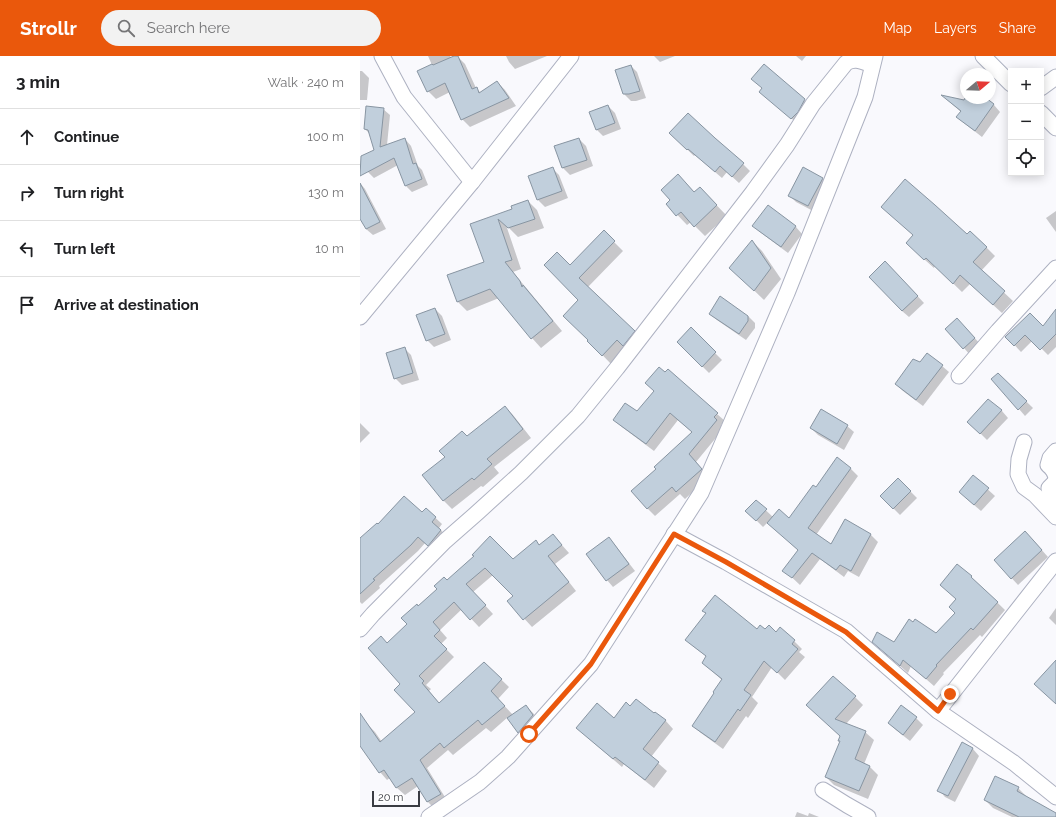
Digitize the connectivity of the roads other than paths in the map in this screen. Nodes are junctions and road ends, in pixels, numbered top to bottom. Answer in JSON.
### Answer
{"nodes":[{"id":1,"x":382,"y":56,"type":"edge"},
{"id":2,"x":571,"y":56,"type":"edge"},
{"id":3,"x":983,"y":56,"type":"edge"},
{"id":4,"x":874,"y":61,"type":"edge"},
{"id":5,"x":1056,"y":77,"type":"edge"},
{"id":6,"x":1008,"y":81,"type":"edge"},
{"id":7,"x":1044,"y":86,"type":"edge"},
{"id":8,"x":1044,"y":116,"type":"edge"},
{"id":9,"x":1056,"y":128,"type":"edge"},
{"id":10,"x":472,"y":182,"type":"junction"},
{"id":11,"x":1056,"y":268,"type":"edge"},
{"id":12,"x":360,"y":317,"type":"edge"},
{"id":13,"x":959,"y":376,"type":"dead end"},
{"id":14,"x":1024,"y":442,"type":"dead end"},
{"id":15,"x":1056,"y":451,"type":"edge"},
{"id":16,"x":1056,"y":478,"type":"edge"},
{"id":17,"x":1056,"y":481,"type":"edge"},
{"id":18,"x":1055,"y":515,"type":"edge"},
{"id":19,"x":674,"y":534,"type":"junction"},
{"id":20,"x":1056,"y":561,"type":"edge"},
{"id":21,"x":360,"y":629,"type":"edge"},
{"id":22,"x":938,"y":711,"type":"junction"},
{"id":23,"x":823,"y":790,"type":"dead end"},
{"id":24,"x":1056,"y":797,"type":"edge"},
{"id":25,"x":429,"y":817,"type":"edge"},
{"id":26,"x":868,"y":817,"type":"edge"}],
"edges":[{"from":1,"to":10,"type":"street"},
{"from":2,"to":10,"type":"street"},
{"from":3,"to":6,"type":"street"},
{"from":4,"to":19,"type":"street"},
{"from":4,"to":21,"type":"street"},
{"from":5,"to":7,"type":"street"},
{"from":8,"to":9,"type":"street"},
{"from":10,"to":12,"type":"street"},
{"from":11,"to":13,"type":"street"},
{"from":14,"to":18,"type":"street"},
{"from":15,"to":16,"type":"street"},
{"from":17,"to":18,"type":"street"},
{"from":19,"to":22,"type":"street"},
{"from":19,"to":25,"type":"street"},
{"from":20,"to":22,"type":"street"},
{"from":22,"to":24,"type":"street"},
{"from":23,"to":26,"type":"street"}]}
